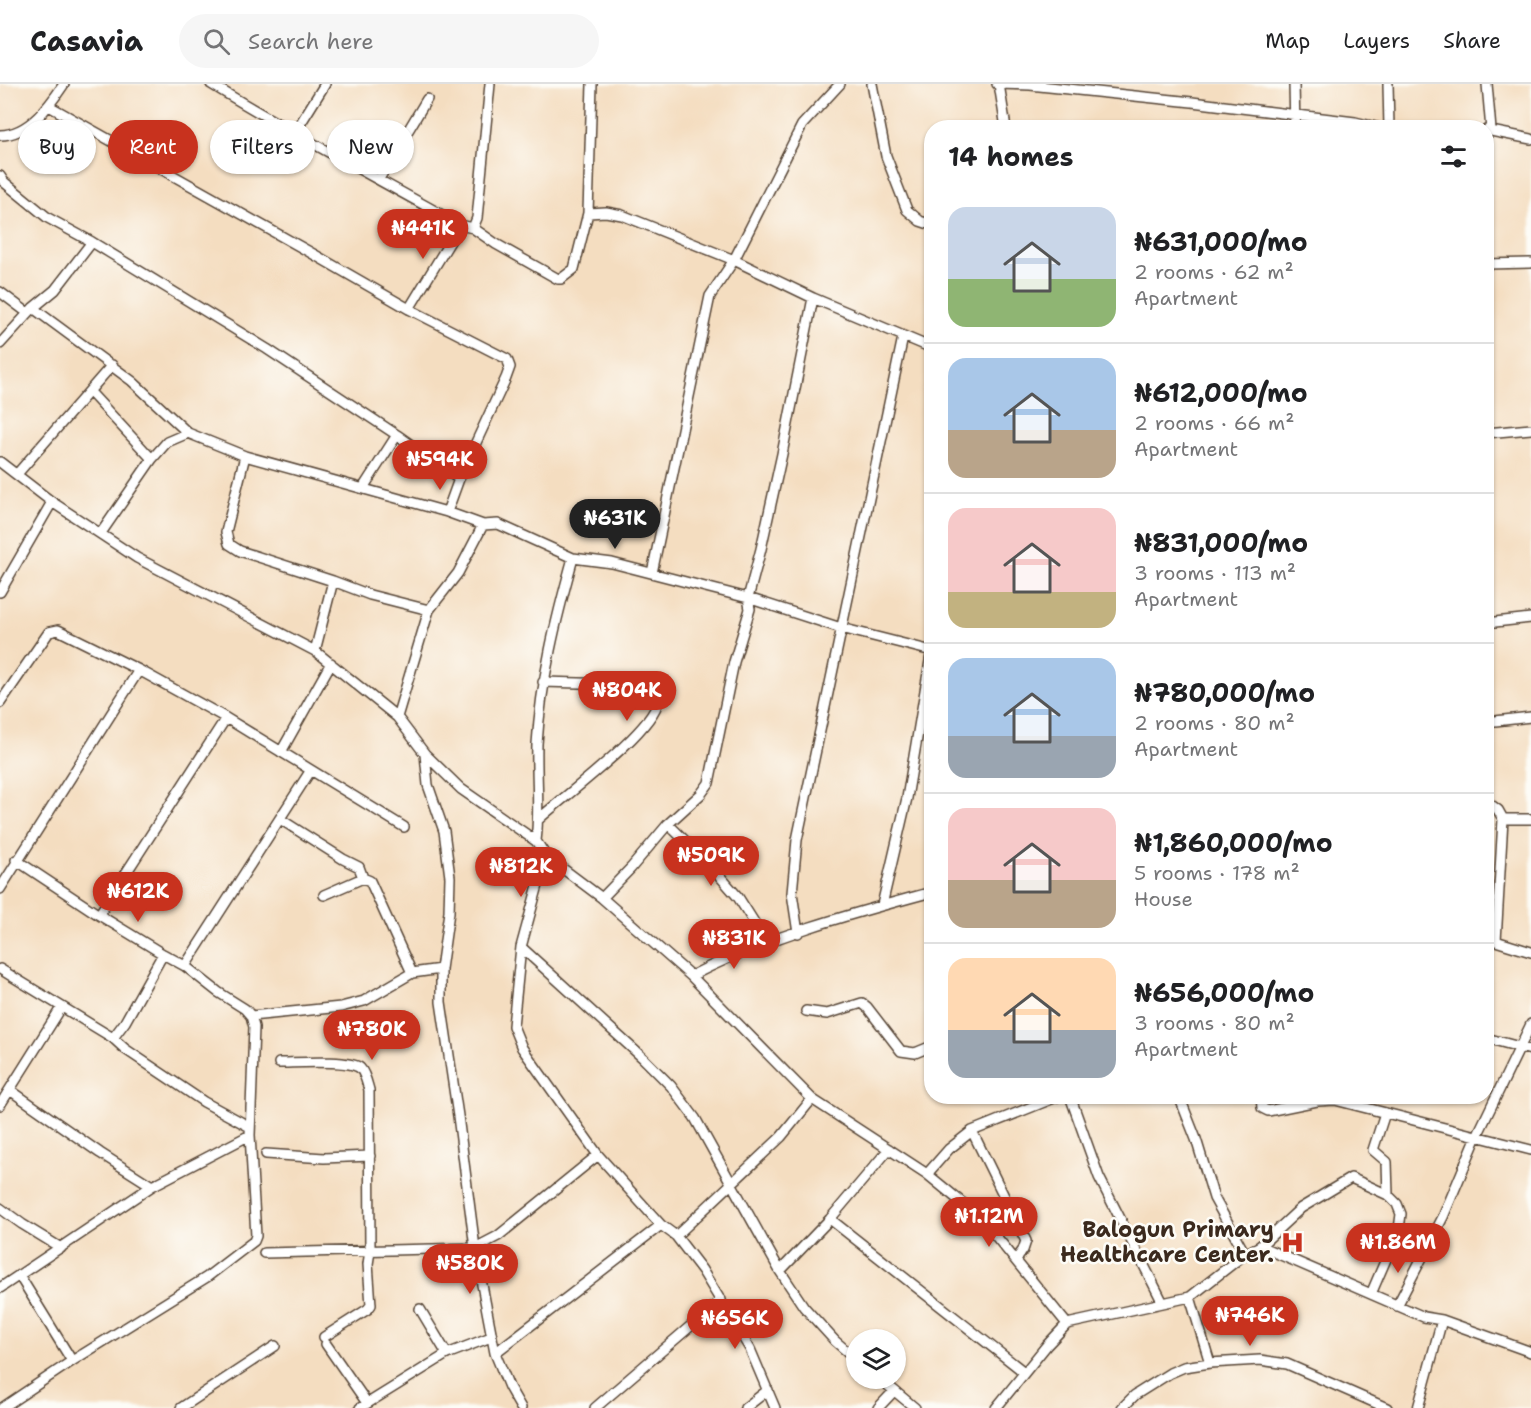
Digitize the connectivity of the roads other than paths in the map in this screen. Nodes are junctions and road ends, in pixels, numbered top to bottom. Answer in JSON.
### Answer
{"nodes":[{"id":1,"x":64,"y":84,"type":"edge"},
{"id":2,"x":325,"y":84,"type":"edge"},
{"id":3,"x":489,"y":84,"type":"edge"},
{"id":4,"x":592,"y":84,"type":"edge"},
{"id":5,"x":840,"y":84,"type":"edge"},
{"id":6,"x":872,"y":84,"type":"edge"},
{"id":7,"x":998,"y":84,"type":"edge"},
{"id":8,"x":1294,"y":84,"type":"edge"},
{"id":9,"x":1388,"y":84,"type":"edge"},
{"id":10,"x":1486,"y":84,"type":"edge"},
{"id":11,"x":213,"y":85,"type":"edge"},
{"id":12,"x":1102,"y":88,"type":"edge"},
{"id":13,"x":427,"y":99,"type":"dead end"},
{"id":14,"x":49,"y":106,"type":"junction"},
{"id":15,"x":1294,"y":116,"type":"junction"},
{"id":16,"x":271,"y":120,"type":"edge"},
{"id":17,"x":303,"y":120,"type":"edge"},
{"id":18,"x":1005,"y":120,"type":"edge"},
{"id":19,"x":1294,"y":120,"type":"edge"},
{"id":20,"x":1335,"y":120,"type":"edge"},
{"id":21,"x":1389,"y":120,"type":"edge"},
{"id":22,"x":1488,"y":120,"type":"edge"},
{"id":23,"x":1494,"y":131,"type":"edge"},
{"id":24,"x":0,"y":135,"type":"edge"},
{"id":25,"x":1531,"y":139,"type":"edge"},
{"id":26,"x":315,"y":145,"type":"edge"},
{"id":27,"x":0,"y":176,"type":"edge"},
{"id":28,"x":379,"y":179,"type":"junction"},
{"id":29,"x":588,"y":213,"type":"junction"},
{"id":30,"x":924,"y":222,"type":"edge"},
{"id":31,"x":460,"y":225,"type":"junction"},
{"id":32,"x":473,"y":228,"type":"junction"},
{"id":33,"x":92,"y":242,"type":"junction"},
{"id":34,"x":734,"y":260,"type":"junction"},
{"id":35,"x":1531,"y":263,"type":"edge"},
{"id":36,"x":1494,"y":264,"type":"edge"},
{"id":37,"x":0,"y":292,"type":"edge"},
{"id":38,"x":813,"y":298,"type":"junction"},
{"id":39,"x":409,"y":309,"type":"junction"},
{"id":40,"x":30,"y":311,"type":"junction"},
{"id":41,"x":903,"y":338,"type":"junction"},
{"id":42,"x":0,"y":344,"type":"edge"},
{"id":43,"x":924,"y":345,"type":"edge"},
{"id":44,"x":112,"y":365,"type":"junction"},
{"id":45,"x":90,"y":392,"type":"junction"},
{"id":46,"x":1531,"y":429,"type":"edge"},
{"id":47,"x":1494,"y":432,"type":"edge"},
{"id":48,"x":189,"y":434,"type":"junction"},
{"id":49,"x":397,"y":435,"type":"junction"},
{"id":50,"x":244,"y":456,"type":"junction"},
{"id":51,"x":152,"y":459,"type":"junction"},
{"id":52,"x":0,"y":462,"type":"edge"},
{"id":53,"x":17,"y":474,"type":"junction"},
{"id":54,"x":459,"y":479,"type":"junction"},
{"id":55,"x":363,"y":488,"type":"junction"},
{"id":56,"x":52,"y":502,"type":"junction"},
{"id":57,"x":447,"y":512,"type":"junction"},
{"id":58,"x":483,"y":525,"type":"junction"},
{"id":59,"x":101,"y":533,"type":"junction"},
{"id":60,"x":573,"y":558,"type":"junction"},
{"id":61,"x":652,"y":573,"type":"junction"},
{"id":62,"x":333,"y":581,"type":"junction"},
{"id":63,"x":0,"y":592,"type":"edge"},
{"id":64,"x":748,"y":598,"type":"junction"},
{"id":65,"x":429,"y":610,"type":"junction"},
{"id":66,"x":1531,"y":618,"type":"edge"},
{"id":67,"x":1494,"y":622,"type":"edge"},
{"id":68,"x":842,"y":628,"type":"junction"},
{"id":69,"x":924,"y":649,"type":"edge"},
{"id":70,"x":315,"y":651,"type":"junction"},
{"id":71,"x":331,"y":663,"type":"junction"},
{"id":72,"x":139,"y":670,"type":"junction"},
{"id":73,"x":543,"y":682,"type":"junction"},
{"id":74,"x":924,"y":694,"type":"edge"},
{"id":75,"x":0,"y":703,"type":"edge"},
{"id":76,"x":397,"y":717,"type":"junction"},
{"id":77,"x":1531,"y":717,"type":"edge"},
{"id":78,"x":226,"y":718,"type":"junction"},
{"id":79,"x":1494,"y":721,"type":"edge"},
{"id":80,"x":281,"y":752,"type":"junction"},
{"id":81,"x":425,"y":754,"type":"junction"},
{"id":82,"x":311,"y":770,"type":"junction"},
{"id":83,"x":1494,"y":807,"type":"edge"},
{"id":84,"x":280,"y":819,"type":"junction"},
{"id":85,"x":539,"y":819,"type":"junction"},
{"id":86,"x":1503,"y":819,"type":"junction"},
{"id":87,"x":1531,"y":819,"type":"edge"},
{"id":88,"x":668,"y":824,"type":"junction"},
{"id":89,"x":404,"y":827,"type":"dead end"},
{"id":90,"x":536,"y":841,"type":"junction"},
{"id":91,"x":546,"y":856,"type":"junction"},
{"id":92,"x":16,"y":860,"type":"junction"},
{"id":93,"x":363,"y":878,"type":"junction"},
{"id":94,"x":0,"y":889,"type":"edge"},
{"id":95,"x":924,"y":894,"type":"edge"},
{"id":96,"x":324,"y":895,"type":"dead end"},
{"id":97,"x":602,"y":898,"type":"junction"},
{"id":98,"x":882,"y":905,"type":"junction"},
{"id":99,"x":1494,"y":909,"type":"edge"},
{"id":100,"x":99,"y":915,"type":"junction"},
{"id":101,"x":798,"y":933,"type":"junction"},
{"id":102,"x":1494,"y":940,"type":"edge"},
{"id":103,"x":766,"y":941,"type":"junction"},
{"id":104,"x":521,"y":947,"type":"junction"},
{"id":105,"x":1531,"y":952,"type":"edge"},
{"id":106,"x":163,"y":954,"type":"junction"},
{"id":107,"x":185,"y":966,"type":"junction"},
{"id":108,"x":0,"y":969,"type":"edge"},
{"id":109,"x":441,"y":969,"type":"junction"},
{"id":110,"x":412,"y":973,"type":"junction"},
{"id":111,"x":691,"y":976,"type":"junction"},
{"id":112,"x":61,"y":1008,"type":"junction"},
{"id":113,"x":806,"y":1011,"type":"dead end"},
{"id":114,"x":250,"y":1016,"type":"junction"},
{"id":115,"x":1531,"y":1024,"type":"edge"},
{"id":116,"x":113,"y":1038,"type":"junction"},
{"id":117,"x":1494,"y":1040,"type":"edge"},
{"id":118,"x":1521,"y":1047,"type":"junction"},
{"id":119,"x":924,"y":1049,"type":"edge"},
{"id":120,"x":1531,"y":1050,"type":"edge"},
{"id":121,"x":279,"y":1063,"type":"dead end"},
{"id":122,"x":10,"y":1090,"type":"junction"},
{"id":123,"x":812,"y":1099,"type":"junction"},
{"id":124,"x":1494,"y":1102,"type":"edge"},
{"id":125,"x":1039,"y":1104,"type":"edge"},
{"id":126,"x":1073,"y":1104,"type":"edge"},
{"id":127,"x":1182,"y":1104,"type":"edge"},
{"id":128,"x":1262,"y":1104,"type":"edge"},
{"id":129,"x":1305,"y":1104,"type":"edge"},
{"id":130,"x":1350,"y":1104,"type":"edge"},
{"id":131,"x":1493,"y":1104,"type":"edge"},
{"id":132,"x":0,"y":1105,"type":"edge"},
{"id":133,"x":1385,"y":1113,"type":"junction"},
{"id":134,"x":250,"y":1131,"type":"junction"},
{"id":135,"x":972,"y":1131,"type":"junction"},
{"id":136,"x":1477,"y":1136,"type":"junction"},
{"id":137,"x":889,"y":1149,"type":"junction"},
{"id":138,"x":1531,"y":1150,"type":"edge"},
{"id":139,"x":266,"y":1154,"type":"dead end"},
{"id":140,"x":598,"y":1155,"type":"junction"},
{"id":141,"x":370,"y":1156,"type":"junction"},
{"id":142,"x":927,"y":1174,"type":"junction"},
{"id":143,"x":731,"y":1184,"type":"junction"},
{"id":144,"x":152,"y":1186,"type":"junction"},
{"id":145,"x":1388,"y":1195,"type":"junction"},
{"id":146,"x":0,"y":1208,"type":"edge"},
{"id":147,"x":830,"y":1219,"type":"junction"},
{"id":148,"x":661,"y":1225,"type":"junction"},
{"id":149,"x":676,"y":1236,"type":"junction"},
{"id":150,"x":1393,"y":1242,"type":"junction"},
{"id":151,"x":1260,"y":1246,"type":"junction"},
{"id":152,"x":61,"y":1248,"type":"junction"},
{"id":153,"x":475,"y":1248,"type":"junction"},
{"id":154,"x":370,"y":1251,"type":"junction"},
{"id":155,"x":264,"y":1253,"type":"dead end"},
{"id":156,"x":1245,"y":1254,"type":"junction"},
{"id":157,"x":1424,"y":1255,"type":"junction"},
{"id":158,"x":1016,"y":1260,"type":"junction"},
{"id":159,"x":780,"y":1271,"type":"junction"},
{"id":160,"x":19,"y":1275,"type":"junction"},
{"id":161,"x":0,"y":1288,"type":"edge"},
{"id":162,"x":1371,"y":1294,"type":"junction"},
{"id":163,"x":1190,"y":1297,"type":"junction"},
{"id":164,"x":721,"y":1300,"type":"junction"},
{"id":165,"x":1163,"y":1303,"type":"junction"},
{"id":166,"x":1397,"y":1306,"type":"junction"},
{"id":167,"x":420,"y":1309,"type":"dead end"},
{"id":168,"x":1442,"y":1320,"type":"junction"},
{"id":169,"x":1067,"y":1324,"type":"junction"},
{"id":170,"x":491,"y":1337,"type":"junction"},
{"id":171,"x":274,"y":1346,"type":"dead end"},
{"id":172,"x":846,"y":1350,"type":"edge"},
{"id":173,"x":1531,"y":1352,"type":"edge"},
{"id":174,"x":495,"y":1353,"type":"junction"},
{"id":175,"x":447,"y":1354,"type":"junction"},
{"id":176,"x":72,"y":1361,"type":"junction"},
{"id":177,"x":1210,"y":1363,"type":"junction"},
{"id":178,"x":1024,"y":1372,"type":"junction"},
{"id":179,"x":892,"y":1389,"type":"edge"},
{"id":180,"x":768,"y":1390,"type":"junction"},
{"id":181,"x":894,"y":1391,"type":"junction"},
{"id":182,"x":363,"y":1406,"type":"edge"},
{"id":183,"x":2,"y":1408,"type":"edge"},
{"id":184,"x":181,"y":1408,"type":"edge"},
{"id":185,"x":521,"y":1408,"type":"edge"},
{"id":186,"x":595,"y":1408,"type":"edge"},
{"id":187,"x":745,"y":1408,"type":"edge"},
{"id":188,"x":775,"y":1408,"type":"edge"},
{"id":189,"x":878,"y":1408,"type":"edge"},
{"id":190,"x":915,"y":1408,"type":"edge"},
{"id":191,"x":996,"y":1408,"type":"edge"},
{"id":192,"x":1122,"y":1408,"type":"edge"},
{"id":193,"x":1387,"y":1408,"type":"edge"},
{"id":194,"x":1418,"y":1408,"type":"edge"}],
"edges":[{"from":1,"to":14,"type":"street"},
{"from":2,"to":17,"type":"street"},
{"from":3,"to":32,"type":"street"},
{"from":4,"to":29,"type":"street"},
{"from":5,"to":34,"type":"street"},
{"from":6,"to":30,"type":"street"},
{"from":7,"to":12,"type":"street"},
{"from":7,"to":18,"type":"street"},
{"from":8,"to":15,"type":"street"},
{"from":9,"to":21,"type":"street"},
{"from":10,"to":22,"type":"street"},
{"from":11,"to":16,"type":"street"},
{"from":12,"to":15,"type":"street"},
{"from":13,"to":28,"type":"street"},
{"from":14,"to":24,"type":"street"},
{"from":14,"to":39,"type":"street"},
{"from":15,"to":19,"type":"street"},
{"from":15,"to":20,"type":"street"},
{"from":23,"to":25,"type":"street"},
{"from":26,"to":28,"type":"street"},
{"from":27,"to":33,"type":"street"},
{"from":28,"to":31,"type":"street"},
{"from":29,"to":32,"type":"street"},
{"from":29,"to":34,"type":"street"},
{"from":31,"to":32,"type":"street"},
{"from":31,"to":39,"type":"street"},
{"from":33,"to":40,"type":"street"},
{"from":33,"to":49,"type":"street"},
{"from":34,"to":38,"type":"street"},
{"from":34,"to":61,"type":"street"},
{"from":35,"to":36,"type":"street"},
{"from":37,"to":40,"type":"street"},
{"from":38,"to":41,"type":"street"},
{"from":38,"to":64,"type":"street"},
{"from":39,"to":54,"type":"street"},
{"from":40,"to":42,"type":"street"},
{"from":40,"to":44,"type":"street"},
{"from":41,"to":43,"type":"street"},
{"from":41,"to":68,"type":"street"},
{"from":44,"to":45,"type":"street"},
{"from":44,"to":48,"type":"street"},
{"from":45,"to":51,"type":"street"},
{"from":45,"to":53,"type":"street"},
{"from":46,"to":47,"type":"street"},
{"from":48,"to":50,"type":"street"},
{"from":48,"to":51,"type":"street"},
{"from":49,"to":54,"type":"street"},
{"from":49,"to":55,"type":"street"},
{"from":50,"to":55,"type":"street"},
{"from":50,"to":62,"type":"street"},
{"from":51,"to":59,"type":"street"},
{"from":52,"to":53,"type":"street"},
{"from":53,"to":56,"type":"street"},
{"from":54,"to":57,"type":"street"},
{"from":55,"to":57,"type":"street"},
{"from":56,"to":59,"type":"street"},
{"from":56,"to":63,"type":"street"},
{"from":57,"to":58,"type":"street"},
{"from":58,"to":60,"type":"street"},
{"from":58,"to":65,"type":"street"},
{"from":59,"to":70,"type":"street"},
{"from":60,"to":61,"type":"street"},
{"from":60,"to":73,"type":"street"},
{"from":61,"to":64,"type":"street"},
{"from":62,"to":65,"type":"street"},
{"from":62,"to":70,"type":"street"},
{"from":64,"to":68,"type":"street"},
{"from":64,"to":88,"type":"street"},
{"from":65,"to":76,"type":"street"},
{"from":66,"to":67,"type":"street"},
{"from":68,"to":69,"type":"street"},
{"from":68,"to":101,"type":"street"},
{"from":70,"to":71,"type":"street"},
{"from":71,"to":76,"type":"street"},
{"from":71,"to":80,"type":"street"},
{"from":72,"to":75,"type":"street"},
{"from":72,"to":78,"type":"street"},
{"from":72,"to":92,"type":"street"},
{"from":73,"to":85,"type":"street"},
{"from":73,"to":85,"type":"street"},
{"from":74,"to":98,"type":"street"},
{"from":76,"to":81,"type":"street"},
{"from":77,"to":79,"type":"street"},
{"from":78,"to":80,"type":"street"},
{"from":78,"to":100,"type":"street"},
{"from":80,"to":82,"type":"street"},
{"from":81,"to":90,"type":"street"},
{"from":81,"to":109,"type":"street"},
{"from":82,"to":84,"type":"street"},
{"from":82,"to":89,"type":"street"},
{"from":83,"to":86,"type":"street"},
{"from":84,"to":93,"type":"street"},
{"from":84,"to":107,"type":"street"},
{"from":85,"to":90,"type":"street"},
{"from":86,"to":87,"type":"street"},
{"from":86,"to":99,"type":"street"},
{"from":88,"to":97,"type":"street"},
{"from":88,"to":103,"type":"street"},
{"from":90,"to":91,"type":"street"},
{"from":91,"to":97,"type":"street"},
{"from":91,"to":104,"type":"street"},
{"from":92,"to":94,"type":"street"},
{"from":92,"to":100,"type":"street"},
{"from":93,"to":96,"type":"street"},
{"from":93,"to":110,"type":"street"},
{"from":95,"to":98,"type":"street"},
{"from":97,"to":111,"type":"street"},
{"from":98,"to":101,"type":"street"},
{"from":100,"to":106,"type":"street"},
{"from":101,"to":103,"type":"street"},
{"from":102,"to":105,"type":"street"},
{"from":103,"to":111,"type":"street"},
{"from":104,"to":140,"type":"street"},
{"from":104,"to":143,"type":"street"},
{"from":106,"to":107,"type":"street"},
{"from":106,"to":116,"type":"street"},
{"from":107,"to":114,"type":"street"},
{"from":108,"to":112,"type":"street"},
{"from":109,"to":110,"type":"street"},
{"from":109,"to":153,"type":"street"},
{"from":110,"to":114,"type":"street"},
{"from":111,"to":123,"type":"street"},
{"from":112,"to":116,"type":"street"},
{"from":112,"to":122,"type":"street"},
{"from":113,"to":119,"type":"street"},
{"from":114,"to":134,"type":"street"},
{"from":115,"to":118,"type":"street"},
{"from":116,"to":134,"type":"street"},
{"from":117,"to":118,"type":"street"},
{"from":118,"to":120,"type":"street"},
{"from":118,"to":124,"type":"street"},
{"from":121,"to":141,"type":"street"},
{"from":122,"to":132,"type":"street"},
{"from":122,"to":144,"type":"street"},
{"from":123,"to":137,"type":"street"},
{"from":123,"to":143,"type":"street"},
{"from":125,"to":135,"type":"street"},
{"from":126,"to":165,"type":"street"},
{"from":127,"to":156,"type":"street"},
{"from":128,"to":129,"type":"street"},
{"from":130,"to":133,"type":"street"},
{"from":131,"to":136,"type":"street"},
{"from":133,"to":136,"type":"street"},
{"from":133,"to":145,"type":"street"},
{"from":134,"to":144,"type":"street"},
{"from":134,"to":176,"type":"street"},
{"from":135,"to":142,"type":"street"},
{"from":135,"to":158,"type":"street"},
{"from":136,"to":138,"type":"street"},
{"from":136,"to":157,"type":"street"},
{"from":137,"to":142,"type":"street"},
{"from":137,"to":147,"type":"street"},
{"from":139,"to":141,"type":"street"},
{"from":140,"to":148,"type":"street"},
{"from":140,"to":153,"type":"street"},
{"from":141,"to":154,"type":"street"},
{"from":142,"to":158,"type":"street"},
{"from":143,"to":149,"type":"street"},
{"from":143,"to":159,"type":"street"},
{"from":144,"to":152,"type":"street"},
{"from":145,"to":150,"type":"street"},
{"from":145,"to":151,"type":"street"},
{"from":146,"to":152,"type":"street"},
{"from":147,"to":159,"type":"street"},
{"from":147,"to":178,"type":"street"},
{"from":148,"to":149,"type":"street"},
{"from":148,"to":174,"type":"street"},
{"from":149,"to":164,"type":"street"},
{"from":150,"to":157,"type":"street"},
{"from":150,"to":162,"type":"street"},
{"from":151,"to":156,"type":"street"},
{"from":151,"to":162,"type":"street"},
{"from":152,"to":160,"type":"street"},
{"from":153,"to":154,"type":"street"},
{"from":153,"to":170,"type":"street"},
{"from":154,"to":155,"type":"street"},
{"from":154,"to":182,"type":"street"},
{"from":156,"to":163,"type":"street"},
{"from":157,"to":166,"type":"street"},
{"from":158,"to":169,"type":"street"},
{"from":159,"to":172,"type":"street"},
{"from":160,"to":161,"type":"street"},
{"from":160,"to":176,"type":"street"},
{"from":162,"to":166,"type":"street"},
{"from":163,"to":165,"type":"street"},
{"from":163,"to":177,"type":"street"},
{"from":164,"to":180,"type":"street"},
{"from":164,"to":186,"type":"street"},
{"from":165,"to":169,"type":"street"},
{"from":166,"to":168,"type":"street"},
{"from":167,"to":175,"type":"street"},
{"from":168,"to":173,"type":"street"},
{"from":168,"to":194,"type":"street"},
{"from":169,"to":178,"type":"street"},
{"from":170,"to":174,"type":"street"},
{"from":170,"to":175,"type":"street"},
{"from":171,"to":184,"type":"street"},
{"from":174,"to":185,"type":"street"},
{"from":175,"to":182,"type":"street"},
{"from":176,"to":183,"type":"street"},
{"from":177,"to":192,"type":"street"},
{"from":177,"to":193,"type":"street"},
{"from":178,"to":191,"type":"street"},
{"from":179,"to":181,"type":"street"},
{"from":180,"to":187,"type":"street"},
{"from":180,"to":188,"type":"street"},
{"from":181,"to":189,"type":"street"},
{"from":181,"to":190,"type":"street"}]}
